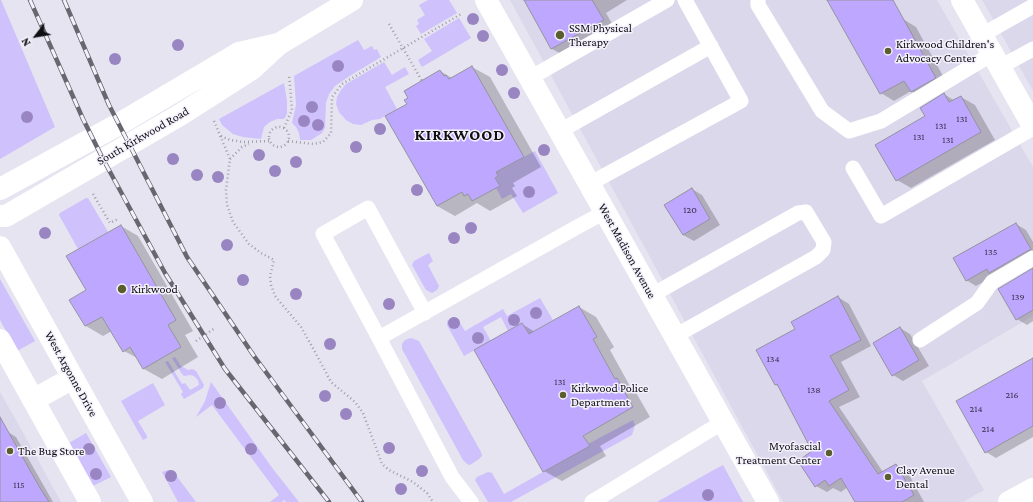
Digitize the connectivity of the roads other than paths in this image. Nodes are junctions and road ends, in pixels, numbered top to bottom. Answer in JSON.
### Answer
{"nodes":[{"id":1,"x":352,"y":0,"type":"edge"},
{"id":2,"x":486,"y":0,"type":"edge"},
{"id":3,"x":667,"y":0,"type":"edge"},
{"id":4,"x":685,"y":0,"type":"edge"},
{"id":5,"x":758,"y":0,"type":"edge"},
{"id":6,"x":962,"y":0,"type":"edge"},
{"id":7,"x":1033,"y":6,"type":"edge"},
{"id":8,"x":982,"y":35,"type":"junction"},
{"id":9,"x":279,"y":44,"type":"junction"},
{"id":10,"x":711,"y":46,"type":"junction"},
{"id":11,"x":1033,"y":49,"type":"edge"},
{"id":12,"x":996,"y":60,"type":"junction"},
{"id":13,"x":530,"y":78,"type":"junction"},
{"id":14,"x":1033,"y":127,"type":"edge"},
{"id":15,"x":560,"y":131,"type":"junction"},
{"id":16,"x":854,"y":168,"type":"dead end"},
{"id":17,"x":589,"y":184,"type":"junction"},
{"id":18,"x":0,"y":189,"type":"edge"},
{"id":19,"x":605,"y":212,"type":"junction"},
{"id":20,"x":0,"y":216,"type":"edge"},
{"id":21,"x":0,"y":247,"type":"edge"},
{"id":22,"x":1033,"y":258,"type":"edge"},
{"id":23,"x":652,"y":295,"type":"junction"},
{"id":24,"x":424,"y":312,"type":"junction"},
{"id":25,"x":675,"y":336,"type":"junction"},
{"id":26,"x":379,"y":338,"type":"junction"},
{"id":27,"x":0,"y":340,"type":"edge"},
{"id":28,"x":920,"y":340,"type":"dead end"},
{"id":29,"x":73,"y":378,"type":"junction"},
{"id":30,"x":33,"y":400,"type":"junction"},
{"id":31,"x":723,"y":422,"type":"junction"},
{"id":32,"x":1033,"y":488,"type":"edge"},
{"id":33,"x":90,"y":502,"type":"edge"},
{"id":34,"x":142,"y":502,"type":"edge"},
{"id":35,"x":471,"y":502,"type":"edge"},
{"id":36,"x":592,"y":502,"type":"edge"},
{"id":37,"x":768,"y":502,"type":"edge"},
{"id":38,"x":1009,"y":502,"type":"edge"}],
"edges":[{"from":1,"to":9,"type":"street","name":"South Kirkwood Road"},
{"from":2,"to":13,"type":"street","name":"West Madison Avenue"},
{"from":3,"to":13,"type":"lane"},
{"from":4,"to":10,"type":"lane"},
{"from":5,"to":12,"type":"lane"},
{"from":6,"to":8,"type":"street"},
{"from":7,"to":8,"type":"lane"},
{"from":8,"to":12,"type":"street"},
{"from":9,"to":18,"type":"street","name":"South Kirkwood Road"},
{"from":9,"to":20,"type":"street","name":"South Kirkwood Road"},
{"from":10,"to":15,"type":"lane"},
{"from":10,"to":17,"type":"lane"},
{"from":11,"to":12,"type":"lane"},
{"from":12,"to":14,"type":"street"},
{"from":13,"to":15,"type":"street","name":"West Madison Avenue"},
{"from":14,"to":16,"type":"lane"},
{"from":15,"to":17,"type":"street","name":"West Madison Avenue"},
{"from":17,"to":19,"type":"street","name":"West Madison Avenue"},
{"from":19,"to":23,"type":"street","name":"West Madison Avenue"},
{"from":19,"to":24,"type":"lane"},
{"from":21,"to":29,"type":"street","name":"West Argonne Drive"},
{"from":22,"to":28,"type":"lane"},
{"from":23,"to":25,"type":"street","name":"West Madison Avenue"},
{"from":23,"to":25,"type":"lane"},
{"from":24,"to":26,"type":"lane"},
{"from":24,"to":26,"type":"lane"},
{"from":25,"to":31,"type":"street","name":"West Madison Avenue"},
{"from":26,"to":35,"type":"lane"},
{"from":27,"to":30,"type":"street"},
{"from":29,"to":30,"type":"street"},
{"from":29,"to":34,"type":"street","name":"West Argonne Drive"},
{"from":30,"to":33,"type":"street"},
{"from":31,"to":36,"type":"lane"},
{"from":31,"to":37,"type":"street","name":"West Madison Avenue"},
{"from":32,"to":38,"type":"street"}]}
